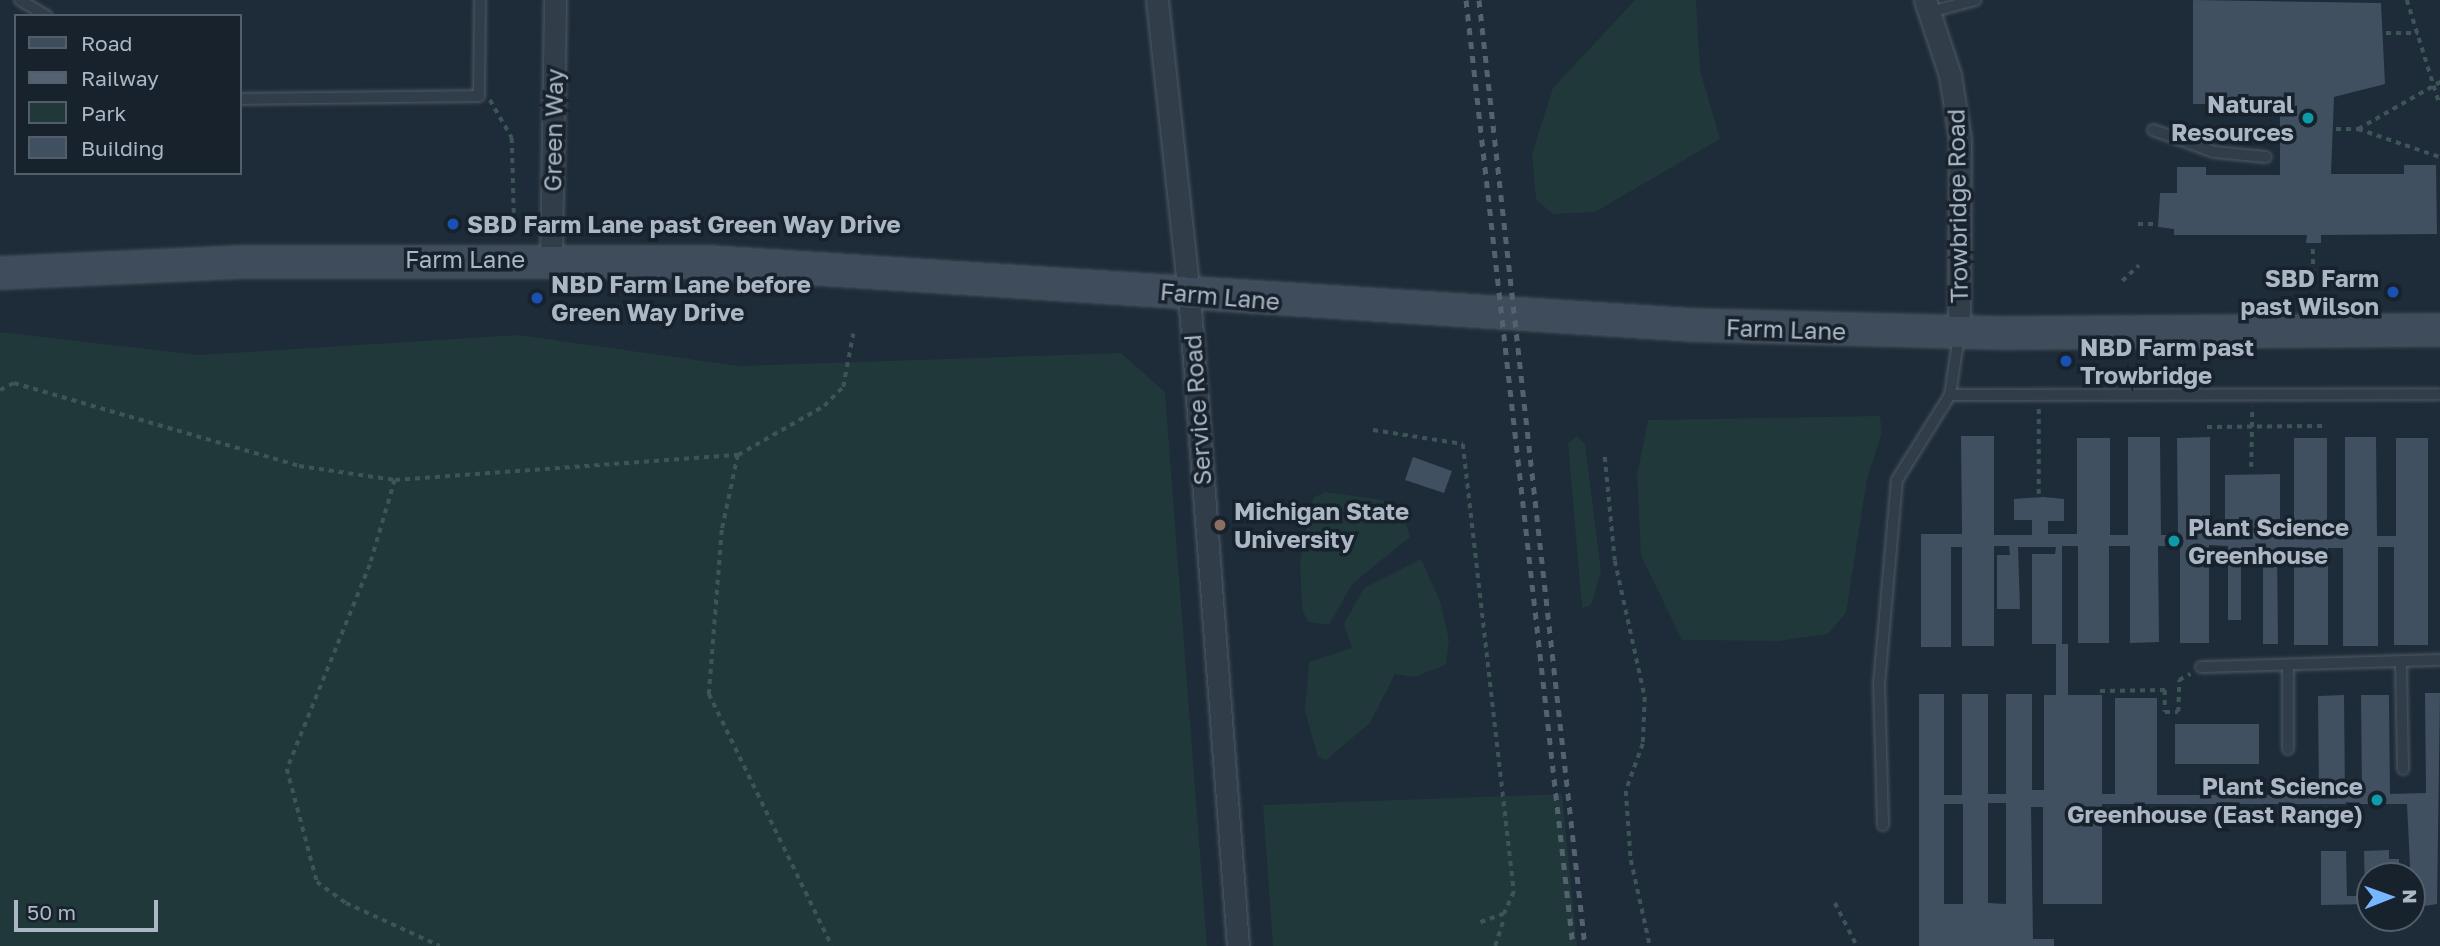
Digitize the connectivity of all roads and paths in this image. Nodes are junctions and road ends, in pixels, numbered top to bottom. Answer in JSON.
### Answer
{"nodes":[{"id":1,"x":20,"y":0,"type":"edge"},
{"id":2,"x":480,"y":0,"type":"edge"},
{"id":3,"x":555,"y":0,"type":"edge"},
{"id":4,"x":1157,"y":0,"type":"edge"},
{"id":5,"x":1975,"y":0,"type":"edge"},
{"id":6,"x":2407,"y":0,"type":"edge"},
{"id":7,"x":1928,"y":6,"type":"edge"},
{"id":8,"x":44,"y":14,"type":"edge"},
{"id":9,"x":2385,"y":33,"type":"dead end"},
{"id":10,"x":2418,"y":33,"type":"junction"},
{"id":11,"x":2440,"y":82,"type":"edge"},
{"id":12,"x":2431,"y":86,"type":"junction"},
{"id":13,"x":478,"y":96,"type":"junction"},
{"id":14,"x":242,"y":99,"type":"edge"},
{"id":15,"x":2440,"y":105,"type":"edge"},
{"id":16,"x":2336,"y":129,"type":"dead end"},
{"id":17,"x":2358,"y":129,"type":"junction"},
{"id":18,"x":2153,"y":130,"type":"dead end"},
{"id":19,"x":2440,"y":157,"type":"edge"},
{"id":20,"x":2266,"y":158,"type":"dead end"},
{"id":21,"x":514,"y":213,"type":"dead end"},
{"id":22,"x":2138,"y":224,"type":"dead end"},
{"id":23,"x":2154,"y":224,"type":"dead end"},
{"id":24,"x":2314,"y":249,"type":"dead end"},
{"id":25,"x":551,"y":259,"type":"junction"},
{"id":26,"x":2139,"y":265,"type":"dead end"},
{"id":27,"x":0,"y":274,"type":"edge"},
{"id":28,"x":2122,"y":281,"type":"dead end"},
{"id":29,"x":2314,"y":288,"type":"dead end"},
{"id":30,"x":1189,"y":294,"type":"junction"},
{"id":31,"x":2440,"y":330,"type":"edge"},
{"id":32,"x":1959,"y":332,"type":"junction"},
{"id":33,"x":853,"y":334,"type":"dead end"},
{"id":34,"x":0,"y":390,"type":"edge"},
{"id":35,"x":2438,"y":394,"type":"dead end"},
{"id":36,"x":1950,"y":395,"type":"junction"},
{"id":37,"x":2252,"y":395,"type":"junction"},
{"id":38,"x":2039,"y":396,"type":"junction"},
{"id":39,"x":2325,"y":425,"type":"dead end"},
{"id":40,"x":2252,"y":426,"type":"junction"},
{"id":41,"x":2207,"y":427,"type":"dead end"},
{"id":42,"x":1373,"y":430,"type":"dead end"},
{"id":43,"x":738,"y":455,"type":"junction"},
{"id":44,"x":1605,"y":457,"type":"dead end"},
{"id":45,"x":2251,"y":467,"type":"dead end"},
{"id":46,"x":395,"y":480,"type":"junction"},
{"id":47,"x":2039,"y":494,"type":"dead end"},
{"id":48,"x":2440,"y":660,"type":"edge"},
{"id":49,"x":2401,"y":662,"type":"junction"},
{"id":50,"x":2288,"y":665,"type":"junction"},
{"id":51,"x":2201,"y":667,"type":"joint"},
{"id":52,"x":2165,"y":690,"type":"junction"},
{"id":53,"x":2100,"y":691,"type":"dead end"},
{"id":54,"x":2178,"y":691,"type":"junction"},
{"id":55,"x":2288,"y":749,"type":"dead end"},
{"id":56,"x":2403,"y":769,"type":"dead end"},
{"id":57,"x":1883,"y":825,"type":"dead end"},
{"id":58,"x":1835,"y":903,"type":"dead end"},
{"id":59,"x":1503,"y":921,"type":"dead end"},
{"id":60,"x":1479,"y":923,"type":"dead end"},
{"id":61,"x":440,"y":946,"type":"edge"},
{"id":62,"x":832,"y":946,"type":"edge"},
{"id":63,"x":1238,"y":946,"type":"edge"},
{"id":64,"x":1495,"y":946,"type":"edge"},
{"id":65,"x":1650,"y":946,"type":"edge"},
{"id":66,"x":1857,"y":946,"type":"edge"}],
"edges":[{"from":1,"to":8,"type":"lane"},
{"from":2,"to":13,"type":"lane"},
{"from":3,"to":25,"type":"street","name":"Green Way"},
{"from":4,"to":30,"type":"street","name":"Service Road"},
{"from":5,"to":7,"type":"lane"},
{"from":6,"to":10,"type":"path"},
{"from":7,"to":32,"type":"street","name":"Trowbridge Road"},
{"from":9,"to":10,"type":"path"},
{"from":10,"to":12,"type":"path"},
{"from":11,"to":12,"type":"path"},
{"from":12,"to":15,"type":"path"},
{"from":12,"to":17,"type":"path"},
{"from":13,"to":14,"type":"lane"},
{"from":13,"to":21,"type":"path"},
{"from":16,"to":17,"type":"path"},
{"from":17,"to":19,"type":"path"},
{"from":18,"to":20,"type":"lane"},
{"from":22,"to":23,"type":"path"},
{"from":24,"to":29,"type":"path"},
{"from":25,"to":27,"type":"street","name":"Farm Lane"},
{"from":25,"to":30,"type":"street","name":"Farm Lane"},
{"from":26,"to":28,"type":"path"},
{"from":30,"to":32,"type":"street","name":"Farm Lane"},
{"from":30,"to":63,"type":"street","name":"Service Road"},
{"from":31,"to":32,"type":"street","name":"Farm Lane"},
{"from":32,"to":36,"type":"lane"},
{"from":33,"to":43,"type":"path"},
{"from":34,"to":46,"type":"path"},
{"from":35,"to":37,"type":"lane"},
{"from":36,"to":38,"type":"lane"},
{"from":36,"to":57,"type":"lane"},
{"from":37,"to":38,"type":"lane"},
{"from":37,"to":40,"type":"path"},
{"from":38,"to":47,"type":"path"},
{"from":39,"to":40,"type":"path"},
{"from":40,"to":41,"type":"path"},
{"from":40,"to":45,"type":"path"},
{"from":42,"to":60,"type":"path"},
{"from":43,"to":46,"type":"path"},
{"from":43,"to":62,"type":"path"},
{"from":44,"to":65,"type":"path"},
{"from":46,"to":61,"type":"path"},
{"from":48,"to":49,"type":"lane"},
{"from":49,"to":50,"type":"lane"},
{"from":49,"to":56,"type":"lane"},
{"from":50,"to":51,"type":"lane"},
{"from":50,"to":55,"type":"lane"},
{"from":51,"to":54,"type":"path"},
{"from":52,"to":53,"type":"path"},
{"from":52,"to":54,"type":"path"},
{"from":52,"to":54,"type":"path"},
{"from":58,"to":66,"type":"path"},
{"from":59,"to":64,"type":"path"}]}
